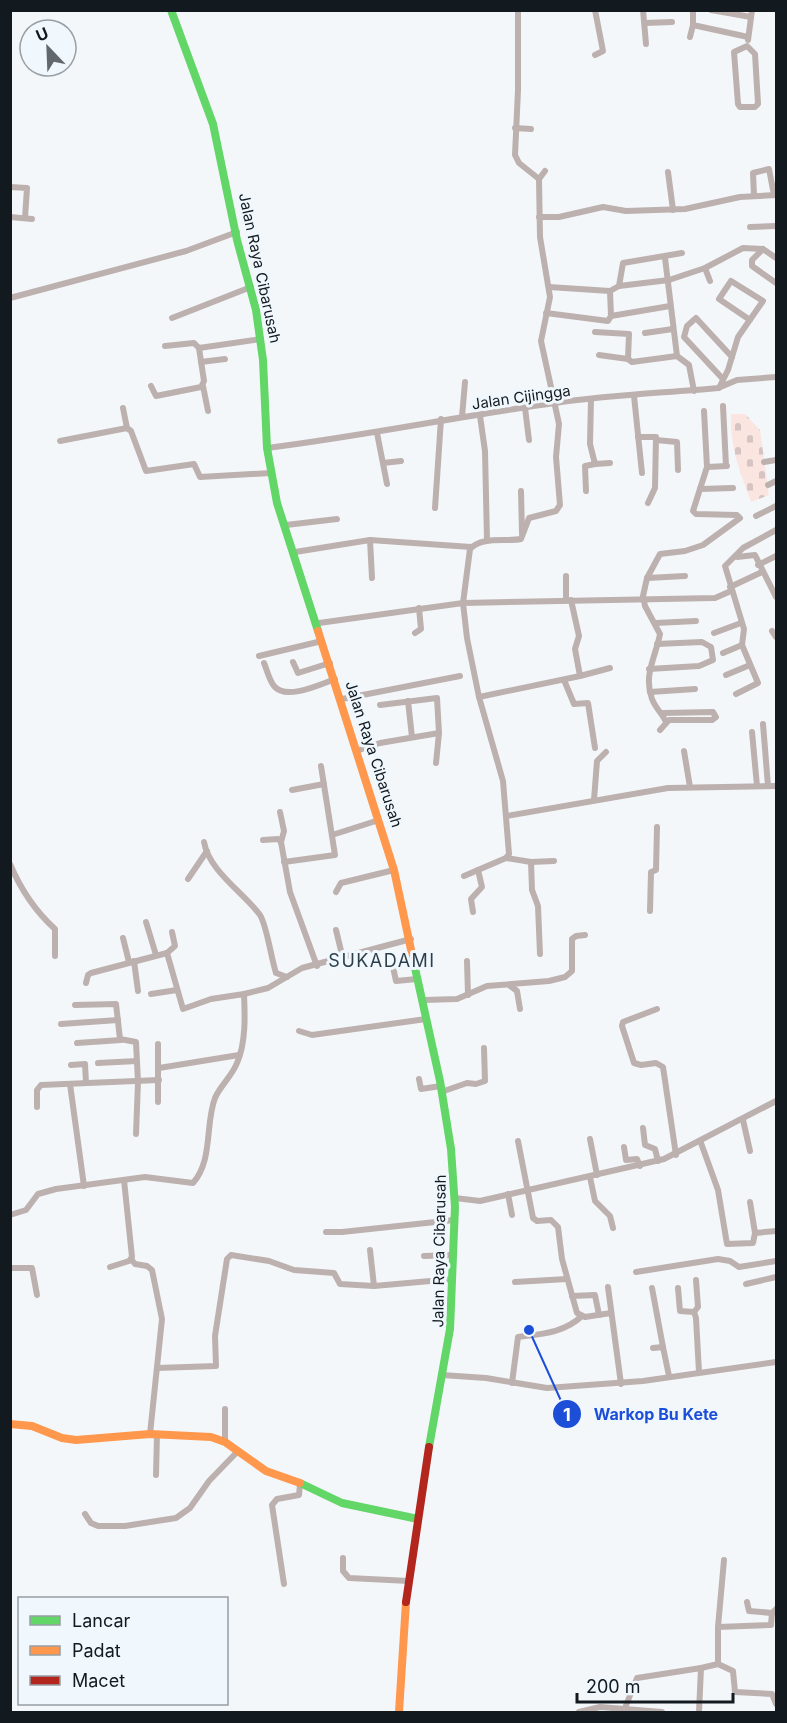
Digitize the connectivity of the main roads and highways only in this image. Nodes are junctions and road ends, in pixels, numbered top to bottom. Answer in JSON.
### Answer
{"nodes":[{"id":1,"x":172,"y":10,"type":"edge"},
{"id":2,"x":241,"y":252,"type":"junction"},
{"id":3,"x":268,"y":447,"type":"junction"},
{"id":4,"x":341,"y":695,"type":"junction"},
{"id":5,"x":410,"y":940,"type":"junction"},
{"id":6,"x":442,"y":1088,"type":"junction"},
{"id":7,"x":456,"y":1198,"type":"junction"},
{"id":8,"x":443,"y":1375,"type":"junction"},
{"id":9,"x":10,"y":1424,"type":"edge"},
{"id":10,"x":418,"y":1519,"type":"junction"},
{"id":11,"x":399,"y":1713,"type":"edge"}],
"edges":[{"from":1,"to":2,"type":"main road","name":"Jalan Raya Cibarusah"},
{"from":2,"to":3,"type":"main road","name":"Jalan Raya Cibarusah"},
{"from":2,"to":3,"type":"main road","name":"Jalan Raya Cibarusah"},
{"from":3,"to":4,"type":"main road","name":"Jalan Raya Cibarusah"},
{"from":3,"to":4,"type":"main road","name":"Jalan Raya Cibarusah"},
{"from":4,"to":5,"type":"main road","name":"Jalan Raya Cibarusah"},
{"from":4,"to":5,"type":"main road","name":"Jalan Raya Cibarusah"},
{"from":5,"to":6,"type":"main road","name":"Jalan Raya Cibarusah"},
{"from":5,"to":6,"type":"main road","name":"Jalan Raya Cibarusah"},
{"from":6,"to":7,"type":"main road","name":"Jalan Raya Cibarusah"},
{"from":7,"to":8,"type":"main road","name":"Jalan Raya Cibarusah"},
{"from":7,"to":8,"type":"main road","name":"Jalan Raya Cibarusah"},
{"from":8,"to":10,"type":"main road","name":"Jalan Raya Cibarusah"},
{"from":9,"to":10,"type":"main road"},
{"from":10,"to":11,"type":"main road","name":"Jalan Raya Cibarusah"}]}
